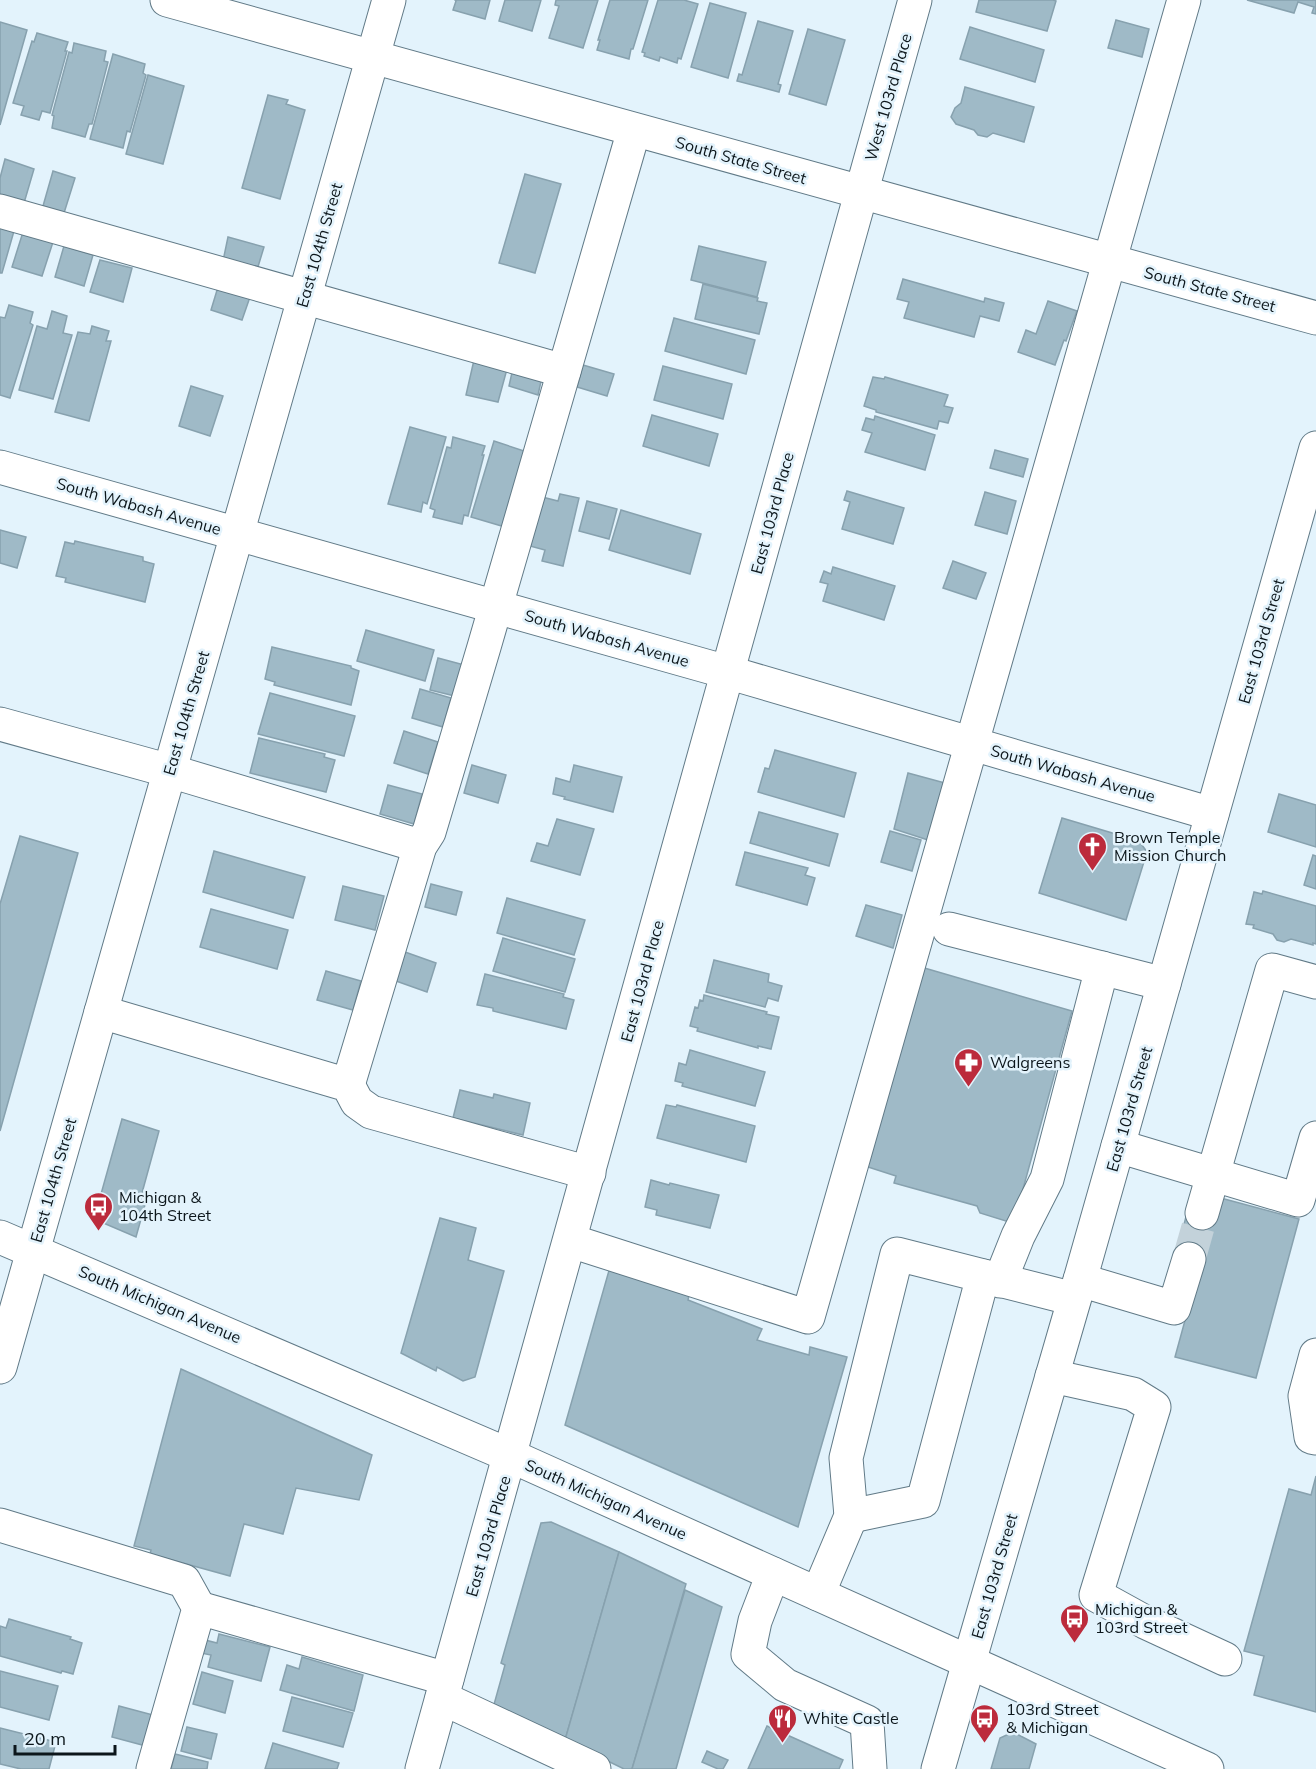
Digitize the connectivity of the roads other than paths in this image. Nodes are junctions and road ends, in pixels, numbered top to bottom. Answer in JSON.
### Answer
{"nodes":[{"id":1,"x":167,"y":0,"type":"edge"},
{"id":2,"x":389,"y":0,"type":"edge"},
{"id":3,"x":915,"y":0,"type":"edge"},
{"id":4,"x":1184,"y":0,"type":"edge"},
{"id":5,"x":373,"y":58,"type":"junction"},
{"id":6,"x":634,"y":130,"type":"junction"},
{"id":7,"x":860,"y":193,"type":"junction"},
{"id":8,"x":0,"y":211,"type":"edge"},
{"id":9,"x":1110,"y":261,"type":"junction"},
{"id":10,"x":305,"y":296,"type":"junction"},
{"id":11,"x":1316,"y":318,"type":"edge"},
{"id":12,"x":564,"y":371,"type":"junction"},
{"id":13,"x":1316,"y":448,"type":"edge"},
{"id":14,"x":0,"y":467,"type":"edge"},
{"id":15,"x":237,"y":534,"type":"junction"},
{"id":16,"x":496,"y":607,"type":"junction"},
{"id":17,"x":728,"y":672,"type":"junction"},
{"id":18,"x":0,"y":724,"type":"edge"},
{"id":19,"x":972,"y":744,"type":"junction"},
{"id":20,"x":170,"y":771,"type":"junction"},
{"id":21,"x":1212,"y":814,"type":"junction"},
{"id":22,"x":420,"y":846,"type":"junction"},
{"id":23,"x":949,"y":929,"type":"dead end"},
{"id":24,"x":1102,"y":968,"type":"junction"},
{"id":25,"x":1316,"y":982,"type":"edge"},
{"id":26,"x":1164,"y":984,"type":"junction"},
{"id":27,"x":101,"y":1012,"type":"junction"},
{"id":28,"x":348,"y":1085,"type":"junction"},
{"id":29,"x":1316,"y":1138,"type":"edge"},
{"id":30,"x":1118,"y":1146,"type":"junction"},
{"id":31,"x":590,"y":1173,"type":"junction"},
{"id":32,"x":1213,"y":1174,"type":"junction"},
{"id":33,"x":1202,"y":1213,"type":"tunnel mouth"},
{"id":34,"x":0,"y":1237,"type":"edge"},
{"id":35,"x":571,"y":1241,"type":"junction"},
{"id":36,"x":34,"y":1250,"type":"junction"},
{"id":37,"x":1189,"y":1259,"type":"tunnel mouth"},
{"id":38,"x":992,"y":1278,"type":"junction"},
{"id":39,"x":1077,"y":1289,"type":"junction"},
{"id":40,"x":1316,"y":1355,"type":"edge"},
{"id":41,"x":0,"y":1368,"type":"edge"},
{"id":42,"x":1052,"y":1376,"type":"junction"},
{"id":43,"x":1316,"y":1438,"type":"edge"},
{"id":44,"x":511,"y":1456,"type":"junction"},
{"id":45,"x":851,"y":1516,"type":"junction"},
{"id":46,"x":0,"y":1525,"type":"edge"},
{"id":47,"x":773,"y":1574,"type":"junction"},
{"id":48,"x":818,"y":1594,"type":"junction"},
{"id":49,"x":199,"y":1608,"type":"junction"},
{"id":50,"x":1225,"y":1659,"type":"dead end"},
{"id":51,"x":969,"y":1662,"type":"junction"},
{"id":52,"x":444,"y":1688,"type":"junction"},
{"id":53,"x":1193,"y":1766,"type":"edge"},
{"id":54,"x":153,"y":1769,"type":"edge"},
{"id":55,"x":422,"y":1769,"type":"edge"},
{"id":56,"x":594,"y":1769,"type":"edge"},
{"id":57,"x":870,"y":1769,"type":"edge"},
{"id":58,"x":938,"y":1769,"type":"edge"}],
"edges":[{"from":1,"to":5,"type":"street","name":"South State Street"},
{"from":2,"to":5,"type":"street","name":"East 104th Street"},
{"from":3,"to":7,"type":"street","name":"West 103rd Place"},
{"from":4,"to":9,"type":"street"},
{"from":5,"to":6,"type":"street","name":"South State Street"},
{"from":5,"to":10,"type":"street","name":"East 104th Street"},
{"from":6,"to":7,"type":"street","name":"South State Street"},
{"from":6,"to":12,"type":"street"},
{"from":7,"to":9,"type":"street","name":"South State Street"},
{"from":7,"to":17,"type":"street","name":"East 103rd Place"},
{"from":8,"to":10,"type":"street"},
{"from":9,"to":11,"type":"street","name":"South State Street"},
{"from":9,"to":19,"type":"street"},
{"from":10,"to":12,"type":"street"},
{"from":10,"to":15,"type":"street","name":"East 104th Street"},
{"from":12,"to":16,"type":"street"},
{"from":13,"to":21,"type":"street","name":"East 103rd Street"},
{"from":14,"to":15,"type":"street","name":"South Wabash Avenue"},
{"from":15,"to":16,"type":"street","name":"South Wabash Avenue"},
{"from":15,"to":20,"type":"street","name":"East 104th Street"},
{"from":16,"to":17,"type":"street","name":"South Wabash Avenue"},
{"from":16,"to":22,"type":"street"},
{"from":17,"to":19,"type":"street","name":"South Wabash Avenue"},
{"from":17,"to":31,"type":"street","name":"East 103rd Place"},
{"from":18,"to":20,"type":"street"},
{"from":19,"to":21,"type":"street","name":"South Wabash Avenue"},
{"from":19,"to":35,"type":"street"},
{"from":20,"to":22,"type":"street"},
{"from":20,"to":27,"type":"street","name":"East 104th Street"},
{"from":21,"to":26,"type":"street","name":"East 103rd Street"},
{"from":22,"to":28,"type":"street"},
{"from":23,"to":24,"type":"street"},
{"from":24,"to":26,"type":"street"},
{"from":24,"to":38,"type":"street"},
{"from":25,"to":32,"type":"street"},
{"from":26,"to":30,"type":"street","name":"East 103rd Street"},
{"from":27,"to":28,"type":"street"},
{"from":27,"to":36,"type":"street","name":"East 104th Street"},
{"from":28,"to":31,"type":"street"},
{"from":29,"to":32,"type":"street"},
{"from":30,"to":32,"type":"street"},
{"from":30,"to":39,"type":"street","name":"East 103rd Street"},
{"from":31,"to":35,"type":"street","name":"East 103rd Place"},
{"from":32,"to":33,"type":"street"},
{"from":34,"to":36,"type":"street","name":"South Michigan Avenue"},
{"from":35,"to":44,"type":"street","name":"East 103rd Place"},
{"from":36,"to":41,"type":"street","name":"East 104th Street"},
{"from":36,"to":44,"type":"street","name":"South Michigan Avenue"},
{"from":37,"to":39,"type":"street"},
{"from":38,"to":39,"type":"street"},
{"from":38,"to":45,"type":"street"},
{"from":38,"to":45,"type":"street"},
{"from":39,"to":42,"type":"street","name":"East 103rd Street"},
{"from":40,"to":43,"type":"street"},
{"from":42,"to":50,"type":"street"},
{"from":42,"to":51,"type":"street","name":"East 103rd Street"},
{"from":44,"to":47,"type":"street","name":"South Michigan Avenue"},
{"from":44,"to":52,"type":"street","name":"East 103rd Place"},
{"from":45,"to":48,"type":"street"},
{"from":46,"to":49,"type":"street"},
{"from":47,"to":48,"type":"street","name":"South Michigan Avenue"},
{"from":47,"to":57,"type":"street"},
{"from":48,"to":51,"type":"street","name":"South Michigan Avenue"},
{"from":49,"to":52,"type":"street"},
{"from":49,"to":54,"type":"street"},
{"from":51,"to":53,"type":"street","name":"South Michigan Avenue"},
{"from":51,"to":58,"type":"street","name":"East 103rd Street"},
{"from":52,"to":55,"type":"street","name":"East 103rd Place"},
{"from":52,"to":56,"type":"street"}]}
